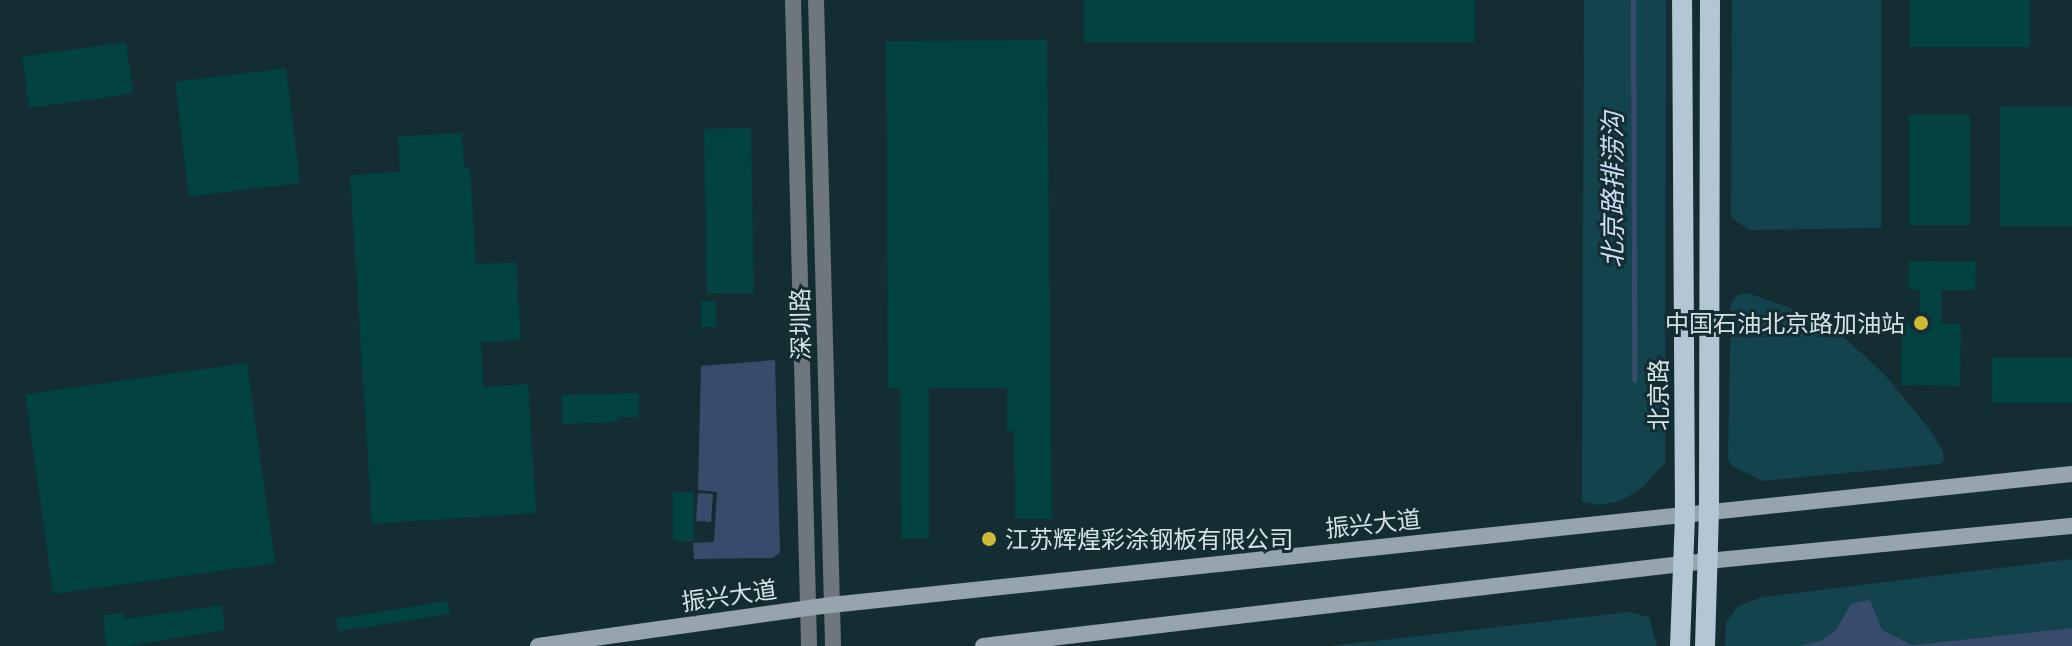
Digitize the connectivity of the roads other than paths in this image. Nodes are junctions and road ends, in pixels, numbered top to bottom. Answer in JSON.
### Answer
{"nodes":[{"id":1,"x":793,"y":0,"type":"edge"},
{"id":2,"x":816,"y":0,"type":"edge"},
{"id":3,"x":1682,"y":0,"type":"edge"},
{"id":4,"x":1710,"y":0,"type":"edge"},
{"id":5,"x":2072,"y":474,"type":"edge"},
{"id":6,"x":1709,"y":511,"type":"junction"},
{"id":7,"x":1685,"y":514,"type":"junction"},
{"id":8,"x":2072,"y":526,"type":"edge"},
{"id":9,"x":1707,"y":561,"type":"junction"},
{"id":10,"x":1683,"y":563,"type":"junction"},
{"id":11,"x":831,"y":605,"type":"junction"},
{"id":12,"x":807,"y":608,"type":"junction"},
{"id":13,"x":538,"y":646,"type":"edge"},
{"id":14,"x":809,"y":646,"type":"edge"},
{"id":15,"x":833,"y":646,"type":"edge"},
{"id":16,"x":983,"y":646,"type":"edge"},
{"id":17,"x":1680,"y":646,"type":"edge"},
{"id":18,"x":1705,"y":646,"type":"edge"}],
"edges":[{"from":1,"to":12,"type":"street","name":"深圳路"},
{"from":2,"to":11,"type":"street","name":"深圳路"},
{"from":3,"to":7,"type":"main road","name":"北京路"},
{"from":4,"to":6,"type":"main road"},
{"from":5,"to":6,"type":"main road","name":"振兴大道"},
{"from":6,"to":7,"type":"main road","name":"振兴大道"},
{"from":6,"to":9,"type":"main road"},
{"from":7,"to":10,"type":"main road","name":"北京路"},
{"from":7,"to":11,"type":"main road","name":"振兴大道"},
{"from":8,"to":9,"type":"main road"},
{"from":9,"to":10,"type":"main road"},
{"from":9,"to":18,"type":"main road"},
{"from":10,"to":16,"type":"main road"},
{"from":10,"to":17,"type":"main road","name":"北京路"},
{"from":11,"to":12,"type":"main road","name":"振兴大道"},
{"from":11,"to":15,"type":"street","name":"深圳路"},
{"from":12,"to":13,"type":"main road","name":"振兴大道"},
{"from":12,"to":14,"type":"street","name":"深圳路"}]}
